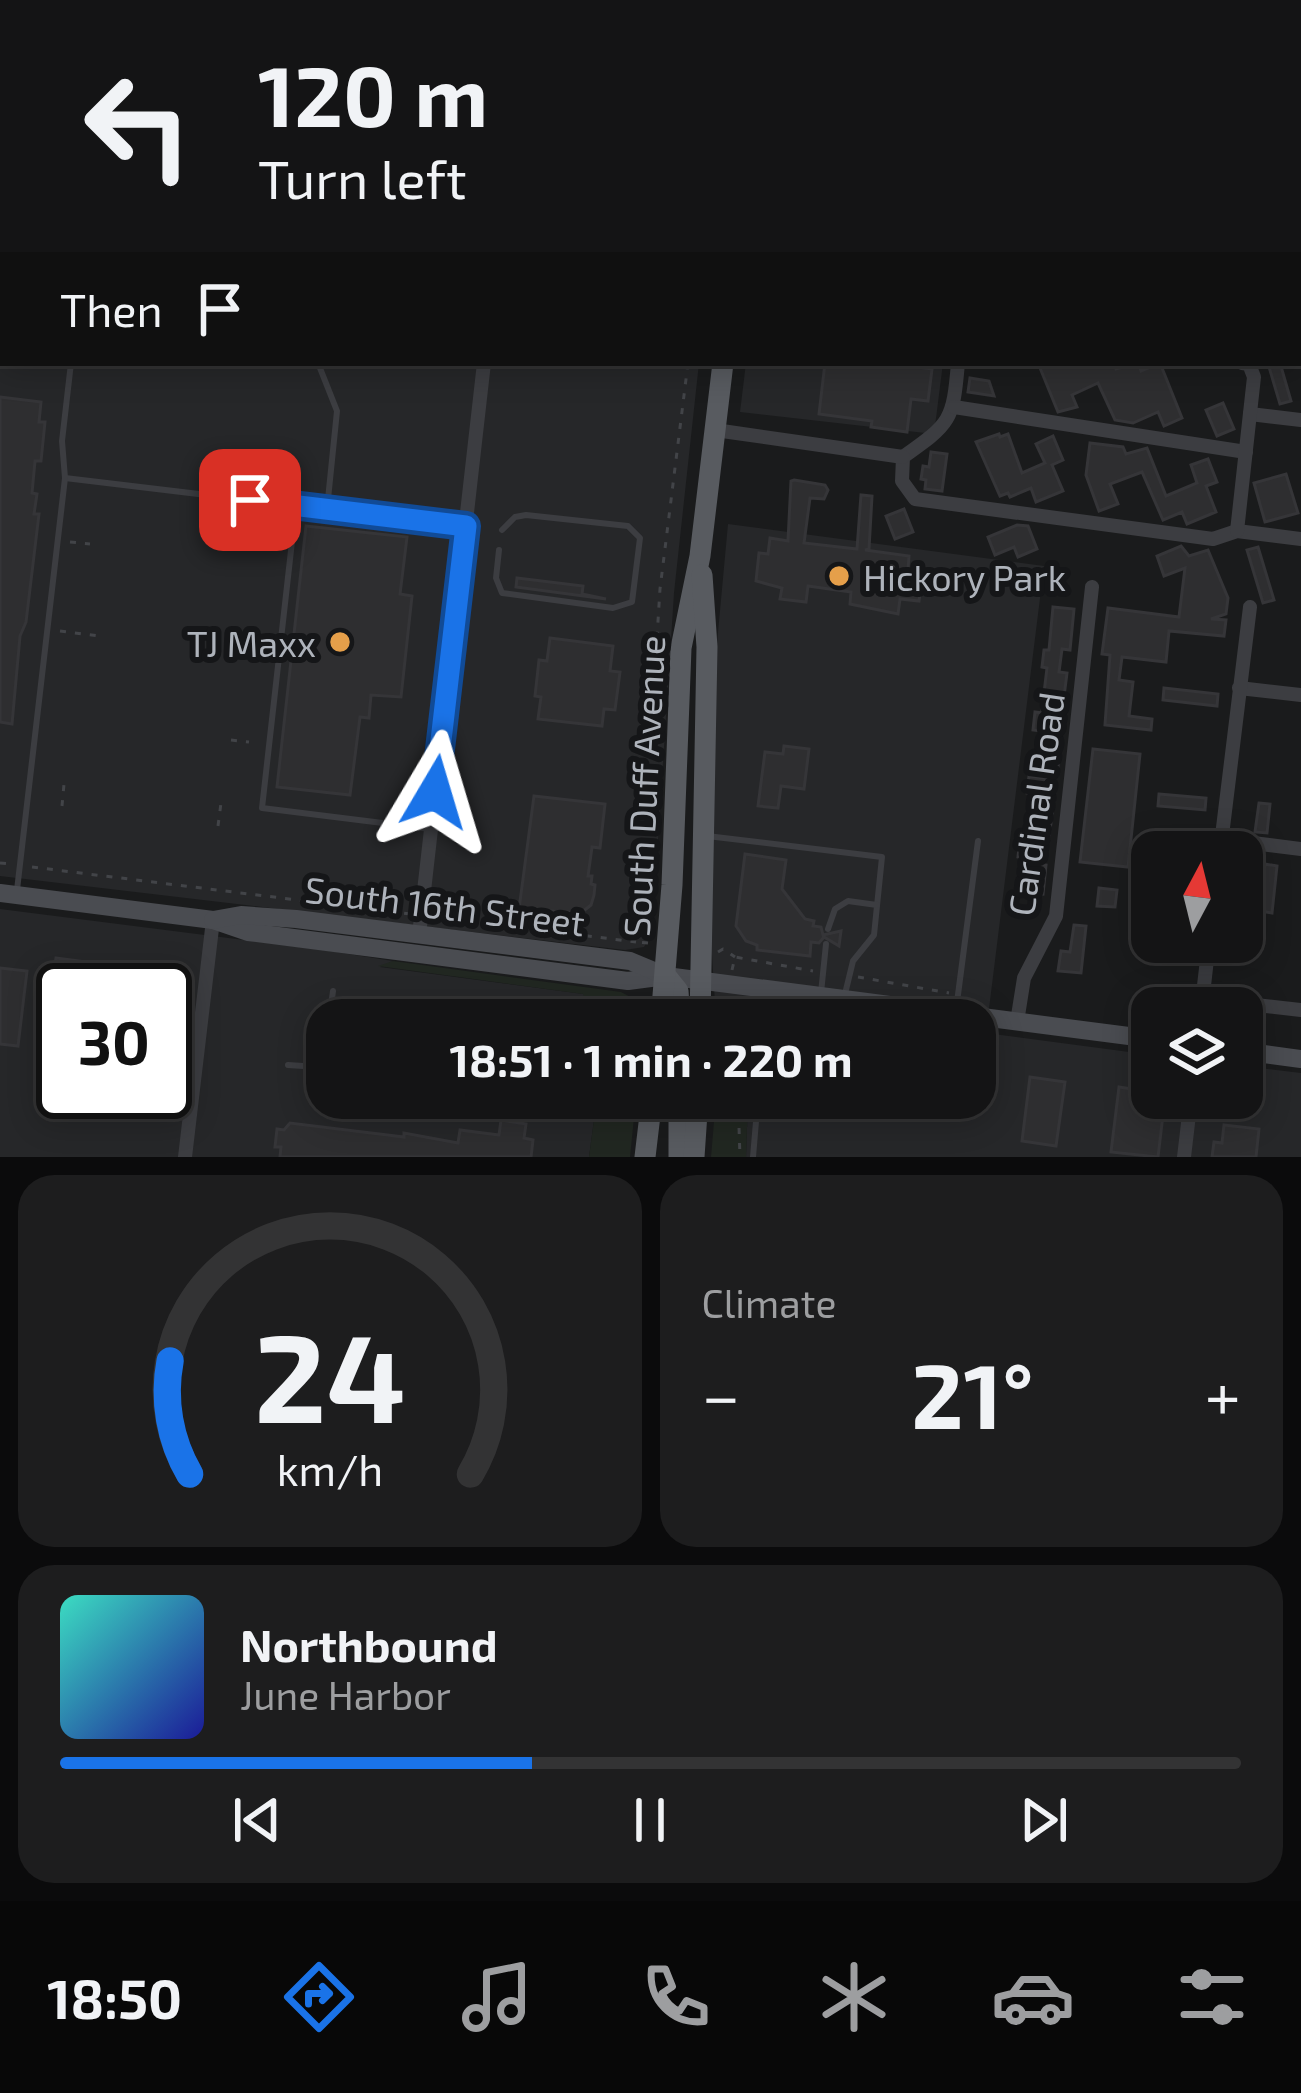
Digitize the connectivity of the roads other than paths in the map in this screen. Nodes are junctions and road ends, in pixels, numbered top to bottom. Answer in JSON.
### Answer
{"nodes":[{"id":1,"x":71,"y":366,"type":"edge"},
{"id":2,"x":319,"y":366,"type":"edge"},
{"id":3,"x":484,"y":366,"type":"edge"},
{"id":4,"x":723,"y":366,"type":"edge"},
{"id":5,"x":958,"y":366,"type":"edge"},
{"id":6,"x":1250,"y":366,"type":"edge"},
{"id":7,"x":954,"y":407,"type":"junction"},
{"id":8,"x":1250,"y":414,"type":"junction"},
{"id":9,"x":1301,"y":420,"type":"edge"},
{"id":10,"x":715,"y":430,"type":"junction"},
{"id":11,"x":1246,"y":452,"type":"junction"},
{"id":12,"x":903,"y":457,"type":"junction"},
{"id":13,"x":65,"y":478,"type":"junction"},
{"id":14,"x":296,"y":506,"type":"junction"},
{"id":15,"x":327,"y":509,"type":"junction"},
{"id":16,"x":466,"y":526,"type":"junction"},
{"id":17,"x":502,"y":530,"type":"dead end"},
{"id":18,"x":1237,"y":532,"type":"junction"},
{"id":19,"x":1301,"y":539,"type":"edge"},
{"id":20,"x":499,"y":550,"type":"dead end"},
{"id":21,"x":700,"y":556,"type":"junction"},
{"id":22,"x":1092,"y":587,"type":"dead end"},
{"id":23,"x":1250,"y":607,"type":"dead end"},
{"id":24,"x":1239,"y":688,"type":"junction"},
{"id":25,"x":1301,"y":695,"type":"edge"},
{"id":26,"x":431,"y":829,"type":"junction"},
{"id":27,"x":1222,"y":831,"type":"edge"},
{"id":28,"x":704,"y":835,"type":"junction"},
{"id":29,"x":978,"y":842,"type":"dead end"},
{"id":30,"x":1263,"y":848,"type":"edge"},
{"id":31,"x":1301,"y":849,"type":"edge"},
{"id":32,"x":8,"y":894,"type":"edge"},
{"id":33,"x":877,"y":905,"type":"junction"},
{"id":34,"x":213,"y":920,"type":"junction"},
{"id":35,"x":828,"y":928,"type":"dead end"},
{"id":36,"x":418,"y":935,"type":"junction"},
{"id":37,"x":826,"y":944,"type":"dead end"},
{"id":38,"x":666,"y":976,"type":"junction"},
{"id":39,"x":701,"y":981,"type":"junction"},
{"id":40,"x":770,"y":990,"type":"junction"},
{"id":41,"x":333,"y":991,"type":"dead end"},
{"id":42,"x":820,"y":996,"type":"junction"},
{"id":43,"x":332,"y":999,"type":"edge"},
{"id":44,"x":663,"y":999,"type":"edge"},
{"id":45,"x":679,"y":999,"type":"edge"},
{"id":46,"x":701,"y":999,"type":"edge"},
{"id":47,"x":769,"y":999,"type":"edge"},
{"id":48,"x":838,"y":999,"type":"edge"},
{"id":49,"x":844,"y":999,"type":"edge"},
{"id":50,"x":958,"y":999,"type":"edge"},
{"id":51,"x":1263,"y":1008,"type":"edge"},
{"id":52,"x":1301,"y":1010,"type":"edge"},
{"id":53,"x":996,"y":1016,"type":"edge"},
{"id":54,"x":1017,"y":1022,"type":"junction"},
{"id":55,"x":1131,"y":1036,"type":"edge"},
{"id":56,"x":1263,"y":1054,"type":"edge"},
{"id":57,"x":1301,"y":1059,"type":"edge"},
{"id":58,"x":288,"y":1065,"type":"dead end"},
{"id":59,"x":306,"y":1066,"type":"edge"},
{"id":60,"x":649,"y":1119,"type":"edge"},
{"id":61,"x":680,"y":1119,"type":"edge"},
{"id":62,"x":697,"y":1119,"type":"edge"},
{"id":63,"x":756,"y":1119,"type":"edge"},
{"id":64,"x":1189,"y":1119,"type":"edge"},
{"id":65,"x":185,"y":1157,"type":"edge"},
{"id":66,"x":644,"y":1157,"type":"edge"},
{"id":67,"x":679,"y":1157,"type":"edge"},
{"id":68,"x":694,"y":1157,"type":"edge"},
{"id":69,"x":753,"y":1157,"type":"edge"},
{"id":70,"x":1184,"y":1157,"type":"edge"}],
"edges":[{"from":1,"to":13,"type":"lane"},
{"from":2,"to":15,"type":"lane"},
{"from":3,"to":16,"type":"street"},
{"from":4,"to":10,"type":"main road","name":"South Duff Avenue"},
{"from":5,"to":7,"type":"street"},
{"from":6,"to":8,"type":"street"},
{"from":7,"to":11,"type":"street"},
{"from":7,"to":12,"type":"street"},
{"from":8,"to":9,"type":"street"},
{"from":8,"to":11,"type":"street"},
{"from":10,"to":12,"type":"street"},
{"from":10,"to":21,"type":"main road","name":"South Duff Avenue"},
{"from":11,"to":18,"type":"street"},
{"from":12,"to":18,"type":"street"},
{"from":13,"to":14,"type":"lane"},
{"from":13,"to":32,"type":"lane"},
{"from":14,"to":15,"type":"lane"},
{"from":14,"to":26,"type":"lane"},
{"from":15,"to":16,"type":"lane"},
{"from":16,"to":26,"type":"street"},
{"from":17,"to":20,"type":"lane"},
{"from":18,"to":19,"type":"street"},
{"from":21,"to":28,"type":"main road","name":"South Duff Avenue"},
{"from":21,"to":38,"type":"main road","name":"South Duff Avenue"},
{"from":22,"to":54,"type":"street","name":"Cardinal Road"},
{"from":23,"to":24,"type":"street"},
{"from":24,"to":25,"type":"street"},
{"from":24,"to":27,"type":"street"},
{"from":26,"to":36,"type":"street"},
{"from":28,"to":33,"type":"lane"},
{"from":28,"to":39,"type":"main road","name":"South Duff Avenue"},
{"from":29,"to":50,"type":"lane"},
{"from":30,"to":31,"type":"street"},
{"from":32,"to":34,"type":"main road","name":"South 16th Street"},
{"from":33,"to":35,"type":"lane"},
{"from":33,"to":49,"type":"lane"},
{"from":34,"to":36,"type":"main road","name":"South 16th Street"},
{"from":34,"to":38,"type":"main road","name":"South 16th Street"},
{"from":34,"to":65,"type":"street"},
{"from":36,"to":38,"type":"main road","name":"South 16th Street"},
{"from":37,"to":42,"type":"lane"},
{"from":38,"to":39,"type":"main road","name":"South 16th Street"},
{"from":38,"to":44,"type":"main road","name":"South Duff Avenue"},
{"from":38,"to":45,"type":"main road"},
{"from":39,"to":40,"type":"main road","name":"South 16th Street"},
{"from":39,"to":46,"type":"main road","name":"South Duff Avenue"},
{"from":40,"to":42,"type":"main road","name":"South 16th Street"},
{"from":40,"to":47,"type":"lane"},
{"from":41,"to":43,"type":"lane"},
{"from":42,"to":48,"type":"main road","name":"South 16th Street"},
{"from":51,"to":52,"type":"street"},
{"from":53,"to":54,"type":"main road","name":"South 16th Street"},
{"from":54,"to":55,"type":"main road","name":"South 16th Street"},
{"from":56,"to":57,"type":"main road"},
{"from":58,"to":59,"type":"lane"},
{"from":60,"to":66,"type":"main road"},
{"from":61,"to":67,"type":"main road"},
{"from":62,"to":68,"type":"main road"},
{"from":63,"to":69,"type":"lane"},
{"from":64,"to":70,"type":"street"}]}
